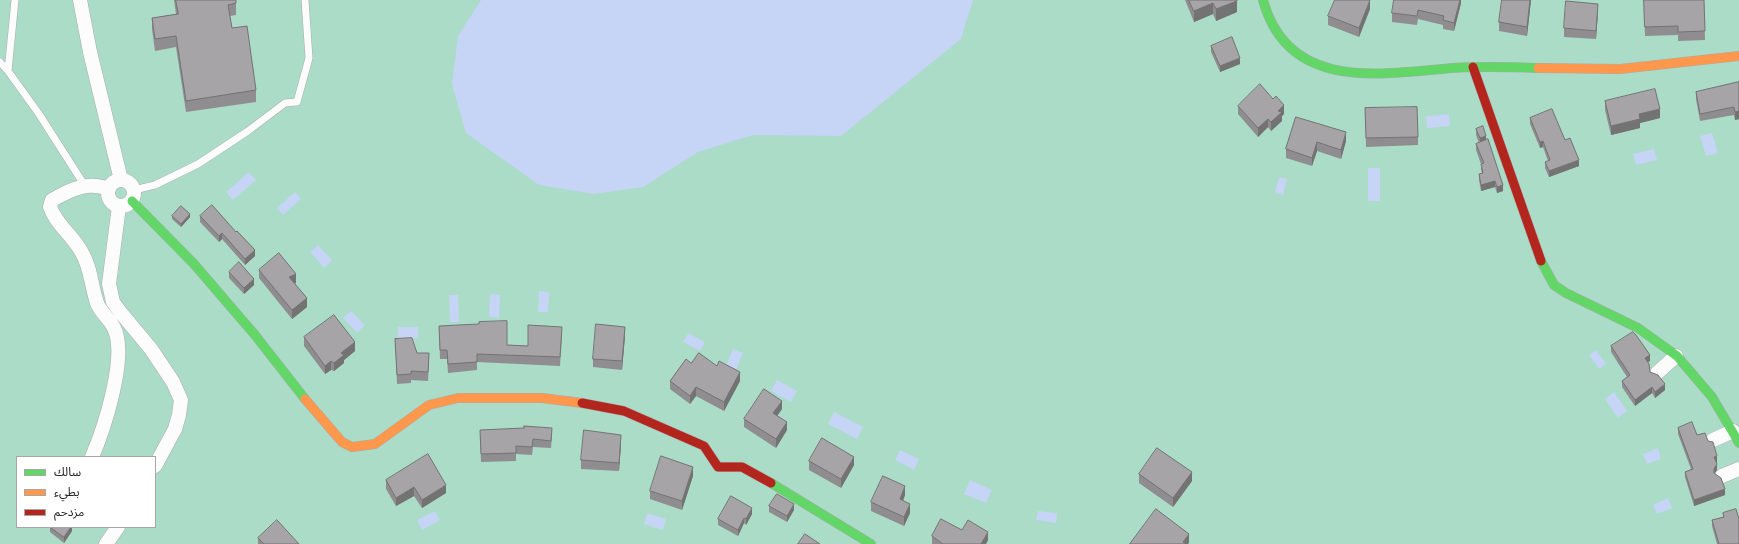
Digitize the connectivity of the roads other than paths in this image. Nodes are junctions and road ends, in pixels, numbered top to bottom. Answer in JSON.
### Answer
{"nodes":[{"id":1,"x":15,"y":0,"type":"edge"},
{"id":2,"x":80,"y":0,"type":"edge"},
{"id":3,"x":305,"y":0,"type":"edge"},
{"id":4,"x":1263,"y":0,"type":"edge"},
{"id":5,"x":1739,"y":56,"type":"edge"},
{"id":6,"x":0,"y":62,"type":"edge"},
{"id":7,"x":1473,"y":67,"type":"junction"},
{"id":8,"x":8,"y":71,"type":"junction"},
{"id":9,"x":121,"y":180,"type":"junction"},
{"id":10,"x":85,"y":186,"type":"junction"},
{"id":11,"x":109,"y":189,"type":"junction"},
{"id":12,"x":133,"y":196,"type":"junction"},
{"id":13,"x":119,"y":206,"type":"junction"},
{"id":14,"x":1676,"y":356,"type":"junction"},
{"id":15,"x":1657,"y":373,"type":"edge"},
{"id":16,"x":1736,"y":437,"type":"edge"},
{"id":17,"x":1714,"y":440,"type":"dead end"},
{"id":18,"x":92,"y":456,"type":"edge"},
{"id":19,"x":156,"y":464,"type":"edge"},
{"id":20,"x":1739,"y":469,"type":"edge"},
{"id":21,"x":1722,"y":476,"type":"dead end"},
{"id":22,"x":117,"y":528,"type":"edge"},
{"id":23,"x":106,"y":544,"type":"edge"},
{"id":24,"x":871,"y":544,"type":"edge"}],
"edges":[{"from":1,"to":8,"type":"lane"},
{"from":2,"to":9,"type":"street"},
{"from":3,"to":12,"type":"lane"},
{"from":4,"to":7,"type":"street"},
{"from":5,"to":7,"type":"street"},
{"from":6,"to":8,"type":"lane"},
{"from":7,"to":14,"type":"street"},
{"from":8,"to":10,"type":"lane"},
{"from":9,"to":11,"type":"street"},
{"from":9,"to":12,"type":"street"},
{"from":10,"to":11,"type":"street"},
{"from":10,"to":18,"type":"street"},
{"from":11,"to":13,"type":"street"},
{"from":12,"to":13,"type":"street"},
{"from":12,"to":24,"type":"street"},
{"from":13,"to":19,"type":"street"},
{"from":14,"to":15,"type":"street"},
{"from":14,"to":16,"type":"street"},
{"from":16,"to":17,"type":"street"},
{"from":20,"to":21,"type":"street"},
{"from":22,"to":23,"type":"street"}]}
